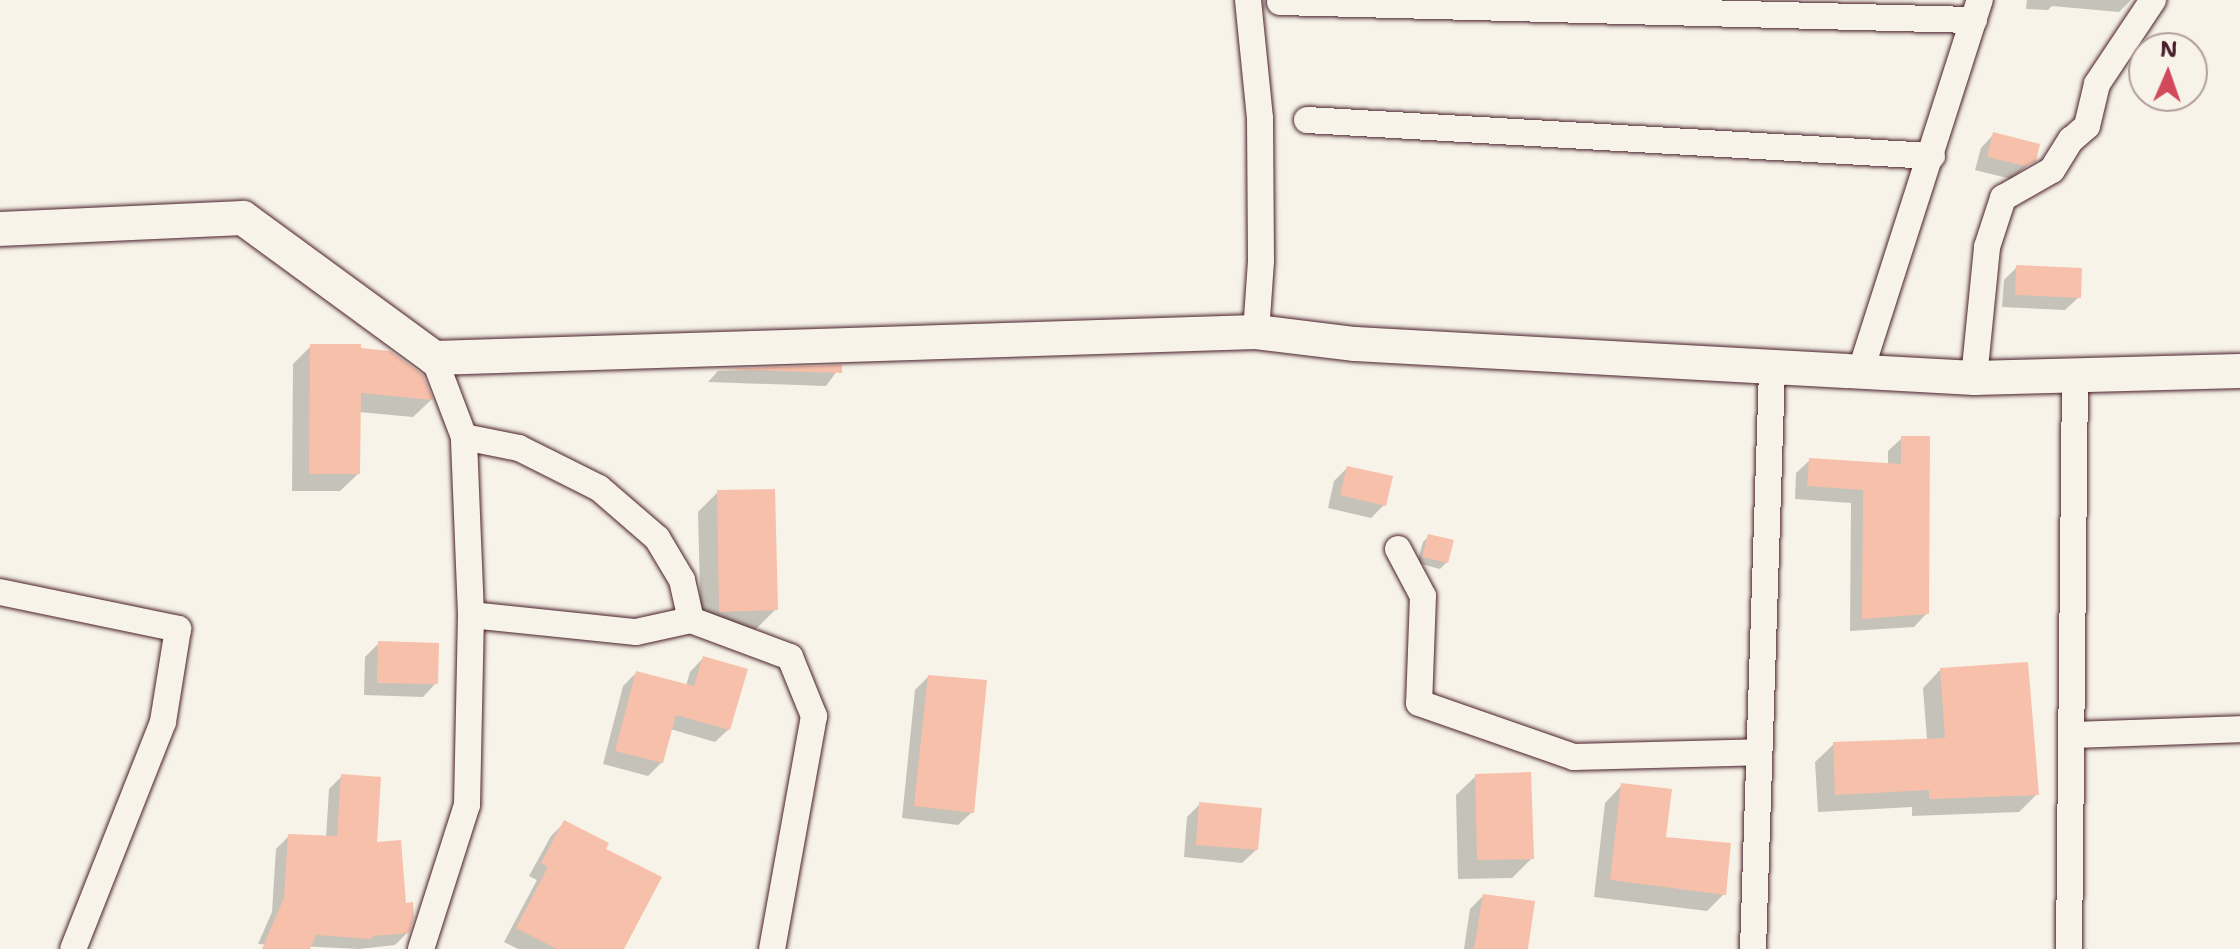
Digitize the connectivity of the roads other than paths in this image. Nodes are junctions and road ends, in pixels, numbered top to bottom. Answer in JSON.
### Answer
{"nodes":[{"id":1,"x":1248,"y":0,"type":"edge"},
{"id":2,"x":2153,"y":0,"type":"edge"},
{"id":3,"x":1280,"y":2,"type":"dead end"},
{"id":4,"x":1977,"y":10,"type":"edge"},
{"id":5,"x":1307,"y":120,"type":"dead end"},
{"id":6,"x":1932,"y":156,"type":"junction"},
{"id":7,"x":0,"y":229,"type":"edge"},
{"id":8,"x":1256,"y":332,"type":"junction"},
{"id":9,"x":434,"y":358,"type":"junction"},
{"id":10,"x":1772,"y":369,"type":"junction"},
{"id":11,"x":2240,"y":371,"type":"edge"},
{"id":12,"x":1860,"y":373,"type":"junction"},
{"id":13,"x":2075,"y":375,"type":"junction"},
{"id":14,"x":1974,"y":378,"type":"junction"},
{"id":15,"x":464,"y":437,"type":"junction"},
{"id":16,"x":1398,"y":549,"type":"dead end"},
{"id":17,"x":0,"y":592,"type":"edge"},
{"id":18,"x":471,"y":615,"type":"junction"},
{"id":19,"x":691,"y":620,"type":"junction"},
{"id":20,"x":2240,"y":729,"type":"edge"},
{"id":21,"x":2072,"y":735,"type":"junction"},
{"id":22,"x":1759,"y":752,"type":"junction"},
{"id":23,"x":73,"y":949,"type":"edge"},
{"id":24,"x":421,"y":949,"type":"edge"},
{"id":25,"x":772,"y":949,"type":"edge"},
{"id":26,"x":1753,"y":949,"type":"edge"},
{"id":27,"x":2069,"y":949,"type":"edge"}],
"edges":[{"from":1,"to":8,"type":"street"},
{"from":2,"to":14,"type":"street"},
{"from":3,"to":4,"type":"street"},
{"from":4,"to":6,"type":"street"},
{"from":5,"to":6,"type":"street"},
{"from":6,"to":12,"type":"street"},
{"from":7,"to":9,"type":"street"},
{"from":8,"to":9,"type":"street"},
{"from":8,"to":10,"type":"street"},
{"from":9,"to":15,"type":"street"},
{"from":10,"to":12,"type":"street"},
{"from":10,"to":22,"type":"street"},
{"from":11,"to":13,"type":"street"},
{"from":12,"to":14,"type":"street"},
{"from":13,"to":14,"type":"street"},
{"from":13,"to":21,"type":"street"},
{"from":15,"to":18,"type":"street"},
{"from":15,"to":19,"type":"street"},
{"from":16,"to":22,"type":"street"},
{"from":17,"to":23,"type":"street"},
{"from":18,"to":19,"type":"street"},
{"from":18,"to":24,"type":"street"},
{"from":19,"to":25,"type":"street"},
{"from":20,"to":21,"type":"street"},
{"from":21,"to":27,"type":"street"},
{"from":22,"to":26,"type":"street"}]}
